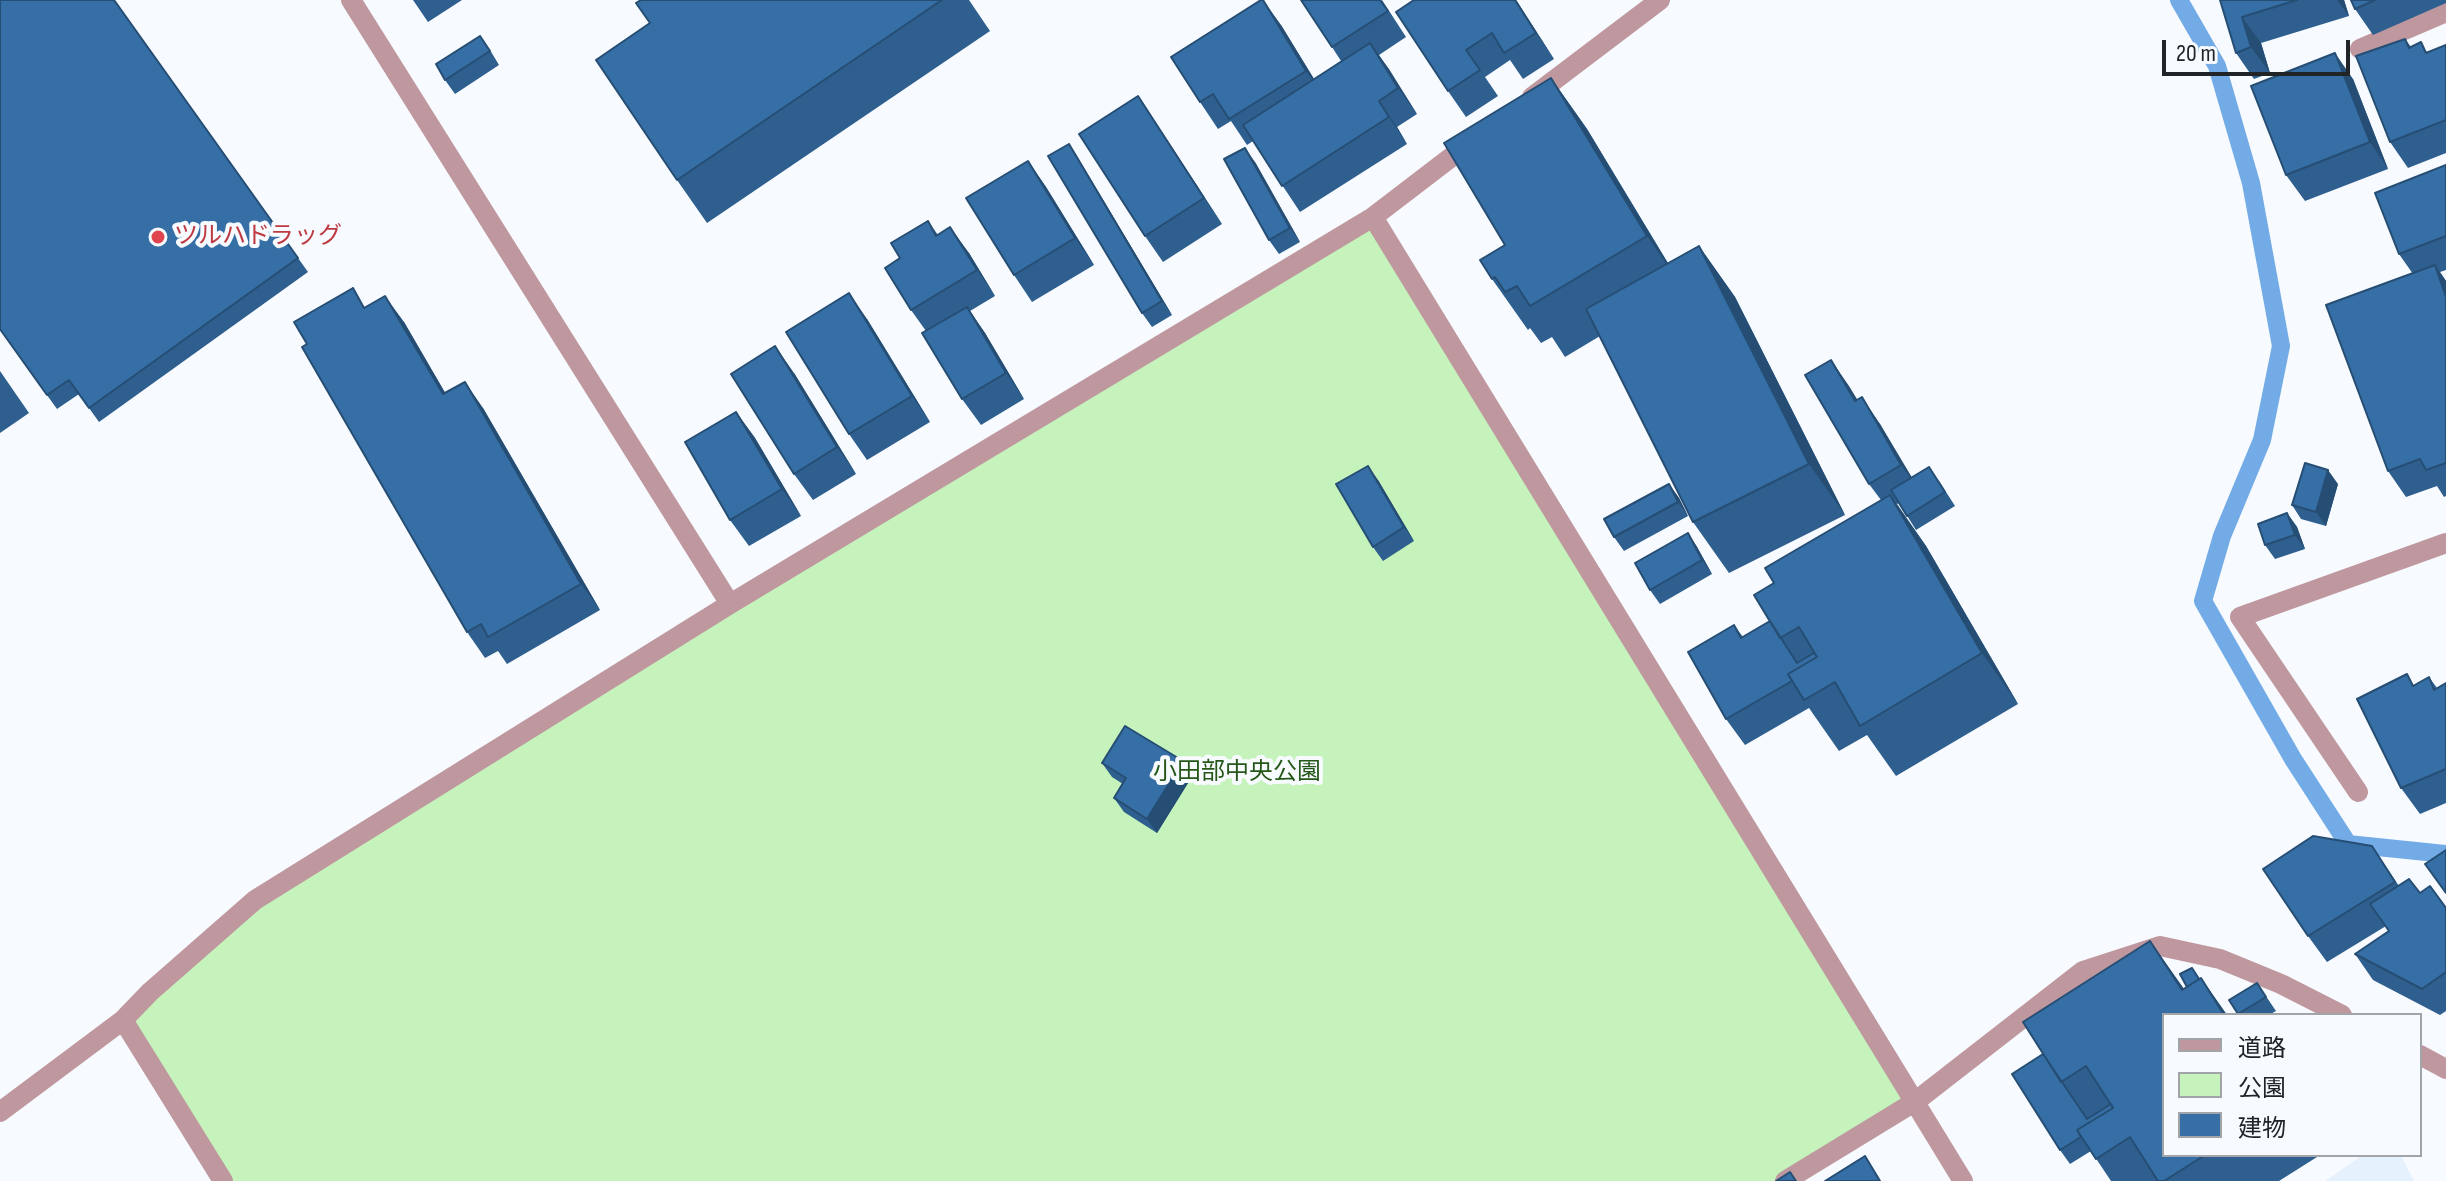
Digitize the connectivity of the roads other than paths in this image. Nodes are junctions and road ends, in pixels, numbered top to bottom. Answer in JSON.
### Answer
{"nodes":[{"id":1,"x":351,"y":0,"type":"edge"},
{"id":2,"x":1660,"y":0,"type":"edge"},
{"id":3,"x":2446,"y":12,"type":"edge"},
{"id":4,"x":2360,"y":49,"type":"dead end"},
{"id":5,"x":1510,"y":113,"type":"edge"},
{"id":6,"x":1485,"y":132,"type":"edge"},
{"id":7,"x":1373,"y":217,"type":"junction"},
{"id":8,"x":2446,"y":543,"type":"edge"},
{"id":9,"x":730,"y":604,"type":"junction"},
{"id":10,"x":2358,"y":792,"type":"dead end"},
{"id":11,"x":2338,"y":1013,"type":"edge"},
{"id":12,"x":123,"y":1020,"type":"junction"},
{"id":13,"x":2422,"y":1056,"type":"edge"},
{"id":14,"x":2446,"y":1069,"type":"edge"},
{"id":15,"x":1916,"y":1101,"type":"junction"},
{"id":16,"x":0,"y":1112,"type":"edge"},
{"id":17,"x":223,"y":1181,"type":"edge"},
{"id":18,"x":1785,"y":1181,"type":"edge"},
{"id":19,"x":1963,"y":1181,"type":"edge"}],
"edges":[{"from":1,"to":9,"type":"street"},
{"from":2,"to":5,"type":"street"},
{"from":3,"to":4,"type":"street"},
{"from":6,"to":7,"type":"street"},
{"from":7,"to":9,"type":"street"},
{"from":7,"to":15,"type":"street"},
{"from":8,"to":10,"type":"street"},
{"from":9,"to":12,"type":"street"},
{"from":11,"to":15,"type":"street"},
{"from":12,"to":16,"type":"street"},
{"from":12,"to":17,"type":"street"},
{"from":13,"to":14,"type":"street"},
{"from":15,"to":18,"type":"street"},
{"from":15,"to":19,"type":"street"}]}
